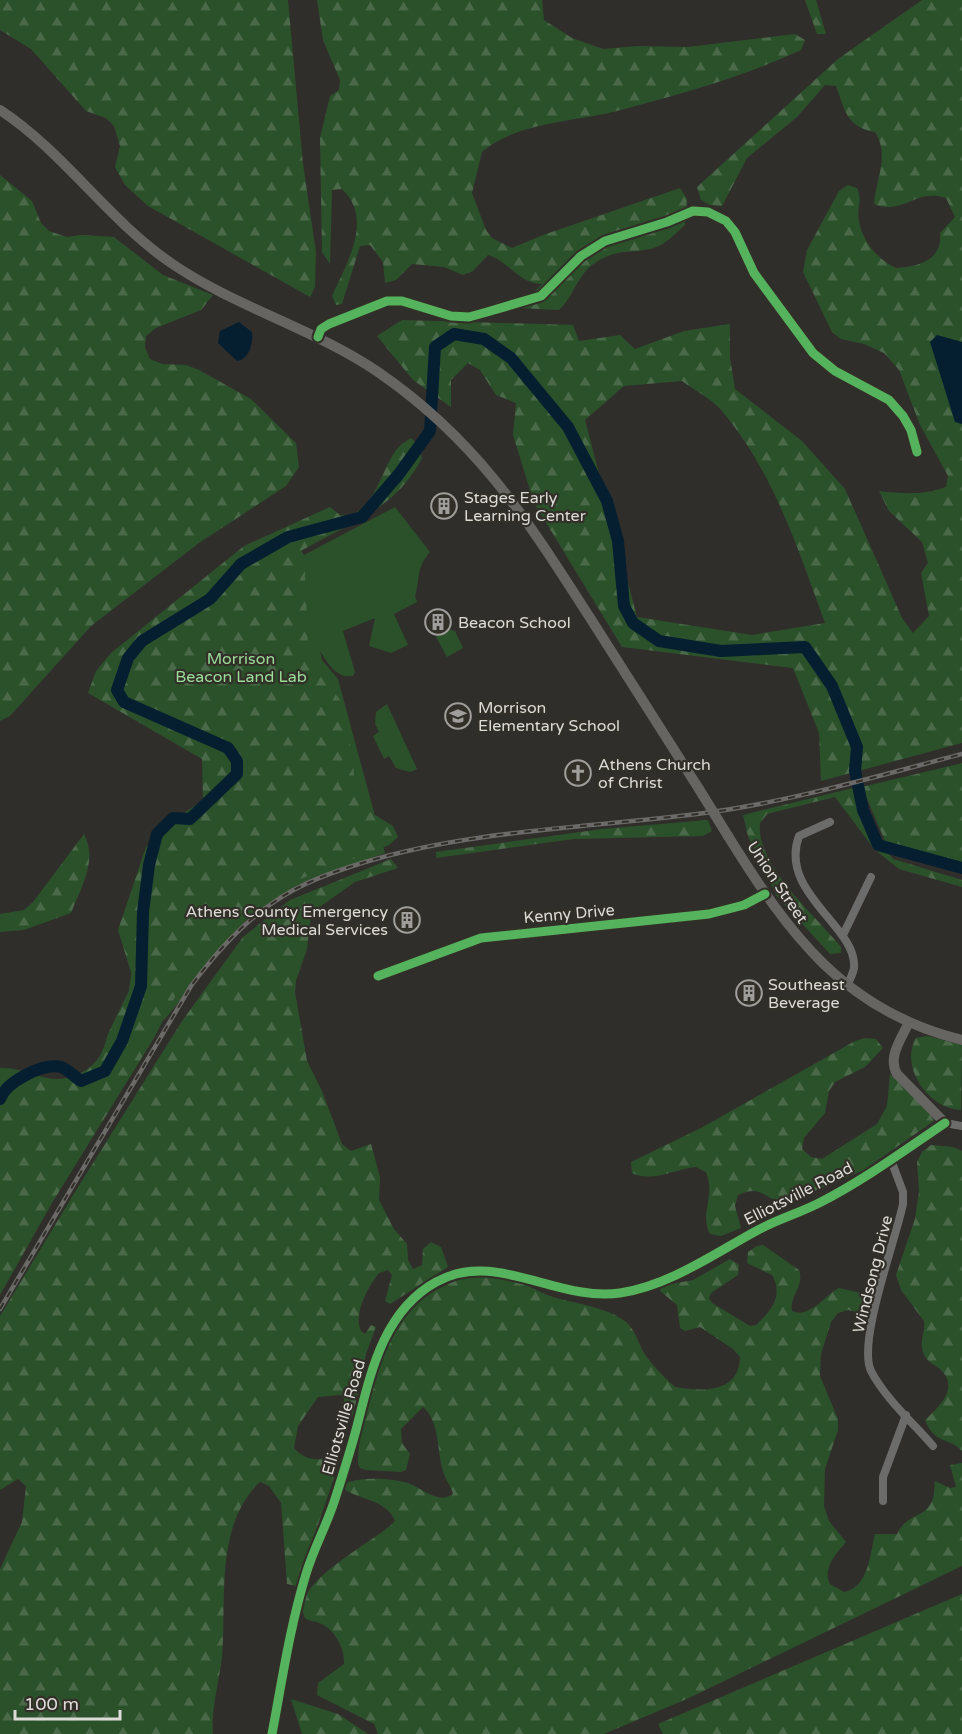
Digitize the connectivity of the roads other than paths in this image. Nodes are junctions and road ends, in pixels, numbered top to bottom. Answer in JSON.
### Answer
{"nodes":[{"id":1,"x":0,"y":110,"type":"edge"},
{"id":2,"x":318,"y":337,"type":"junction"},
{"id":3,"x":917,"y":452,"type":"dead end"},
{"id":4,"x":830,"y":822,"type":"dead end"},
{"id":5,"x":871,"y":877,"type":"dead end"},
{"id":6,"x":765,"y":894,"type":"junction"},
{"id":7,"x":843,"y":935,"type":"junction"},
{"id":8,"x":378,"y":976,"type":"dead end"},
{"id":9,"x":847,"y":986,"type":"junction"},
{"id":10,"x":909,"y":1022,"type":"junction"},
{"id":11,"x":962,"y":1040,"type":"edge"},
{"id":12,"x":945,"y":1123,"type":"junction"},
{"id":13,"x":962,"y":1126,"type":"edge"},
{"id":14,"x":891,"y":1160,"type":"junction"},
{"id":15,"x":906,"y":1415,"type":"junction"},
{"id":16,"x":933,"y":1446,"type":"dead end"},
{"id":17,"x":883,"y":1501,"type":"dead end"},
{"id":18,"x":272,"y":1734,"type":"edge"}],
"edges":[{"from":1,"to":2,"type":"main road","name":"Union Street"},
{"from":2,"to":3,"type":"street"},
{"from":2,"to":6,"type":"main road","name":"Union Street","bridge":true},
{"from":4,"to":7,"type":"street"},
{"from":5,"to":7,"type":"street"},
{"from":6,"to":8,"type":"street","name":"Kenny Drive"},
{"from":6,"to":9,"type":"main road","name":"Union Street"},
{"from":7,"to":9,"type":"street"},
{"from":9,"to":10,"type":"main road","name":"Union Street"},
{"from":10,"to":11,"type":"main road","name":"Union Street"},
{"from":10,"to":12,"type":"main road"},
{"from":12,"to":13,"type":"street"},
{"from":12,"to":14,"type":"main road","name":"Elliotsville Road"},
{"from":14,"to":15,"type":"street","name":"Windsong Drive"},
{"from":14,"to":18,"type":"main road","name":"Elliotsville Road"},
{"from":15,"to":16,"type":"street","name":"Windsong Drive"},
{"from":15,"to":17,"type":"street"}]}
